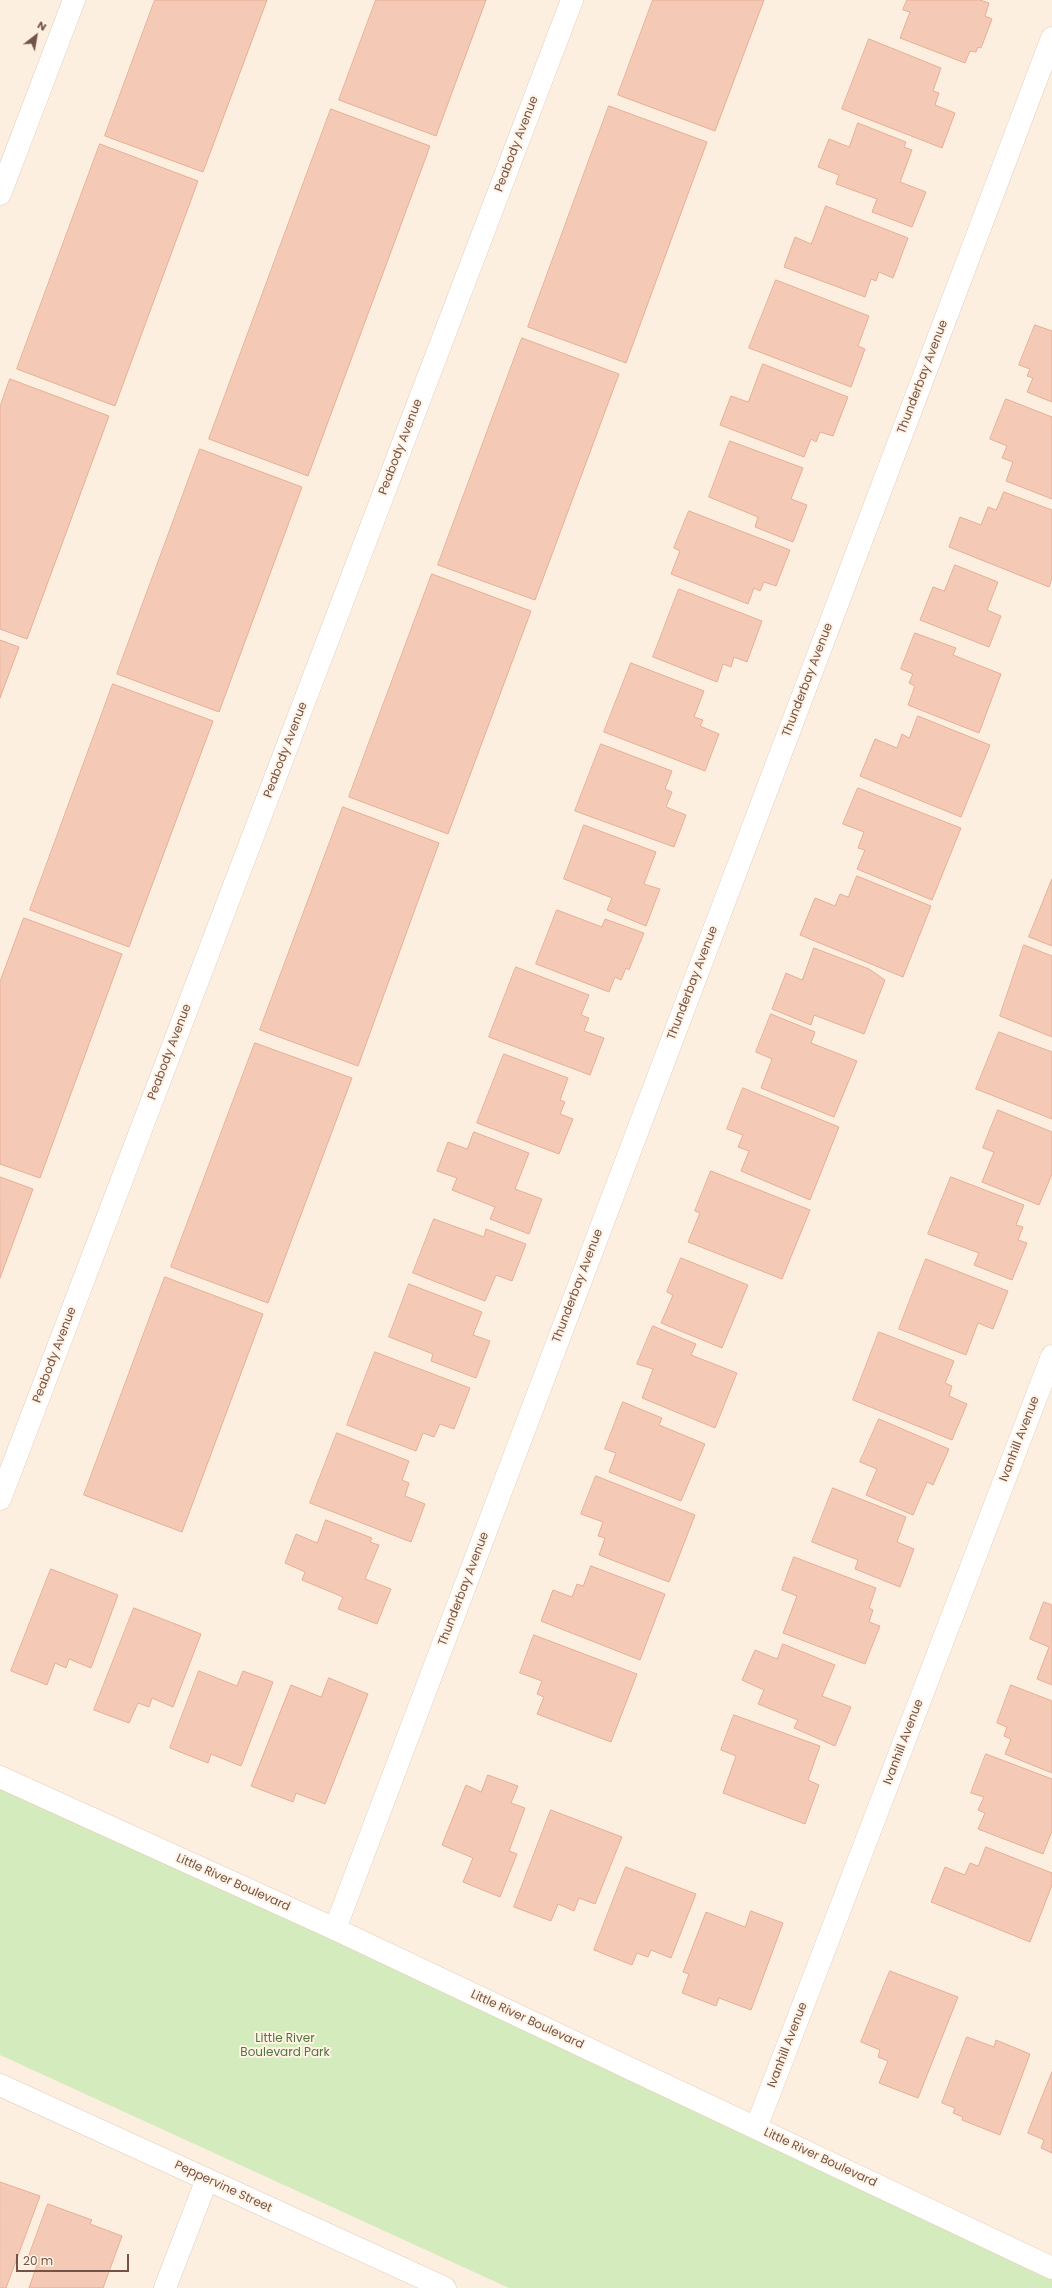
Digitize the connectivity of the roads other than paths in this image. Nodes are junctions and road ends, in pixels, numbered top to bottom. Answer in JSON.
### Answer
{"nodes":[{"id":1,"x":74,"y":0,"type":"edge"},
{"id":2,"x":572,"y":0,"type":"edge"},
{"id":3,"x":1052,"y":38,"type":"edge"},
{"id":4,"x":0,"y":194,"type":"edge"},
{"id":5,"x":1052,"y":1356,"type":"edge"},
{"id":6,"x":0,"y":1499,"type":"edge"},
{"id":7,"x":0,"y":1777,"type":"edge"},
{"id":8,"x":335,"y":1929,"type":"junction"},
{"id":9,"x":0,"y":2085,"type":"edge"},
{"id":10,"x":756,"y":2128,"type":"junction"},
{"id":11,"x":207,"y":2179,"type":"junction"},
{"id":12,"x":1052,"y":2268,"type":"edge"},
{"id":13,"x":165,"y":2288,"type":"edge"},
{"id":14,"x":445,"y":2288,"type":"edge"}],
"edges":[{"from":1,"to":4,"type":"street"},
{"from":2,"to":6,"type":"street","name":"Peabody Avenue"},
{"from":3,"to":8,"type":"street","name":"Thunderbay Avenue"},
{"from":5,"to":10,"type":"street","name":"Ivanhill Avenue"},
{"from":7,"to":8,"type":"street","name":"Little River Boulevard"},
{"from":8,"to":10,"type":"street","name":"Little River Boulevard"},
{"from":9,"to":11,"type":"street","name":"Peppervine Street"},
{"from":10,"to":12,"type":"street","name":"Little River Boulevard"},
{"from":11,"to":13,"type":"street"},
{"from":11,"to":14,"type":"street","name":"Peppervine Street"}]}
